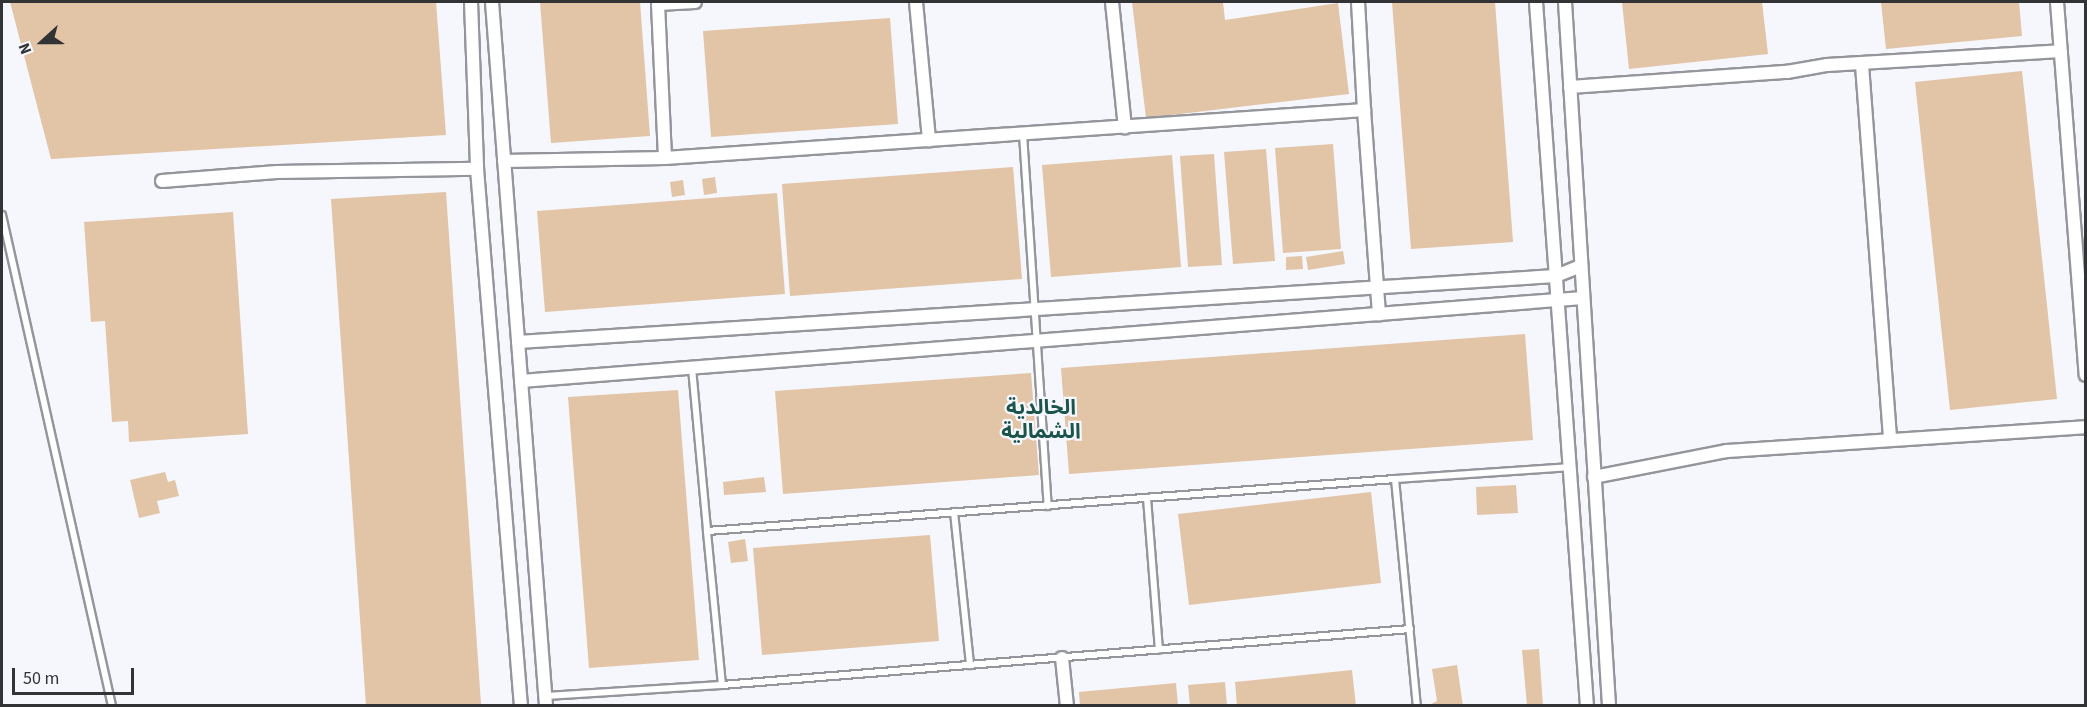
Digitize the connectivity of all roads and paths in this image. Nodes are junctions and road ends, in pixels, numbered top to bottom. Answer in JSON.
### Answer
{"nodes":[{"id":1,"x":471,"y":2,"type":"edge"},
{"id":2,"x":492,"y":2,"type":"edge"},
{"id":3,"x":673,"y":2,"type":"edge"},
{"id":4,"x":695,"y":2,"type":"edge"},
{"id":5,"x":916,"y":2,"type":"edge"},
{"id":6,"x":1112,"y":2,"type":"edge"},
{"id":7,"x":1358,"y":2,"type":"edge"},
{"id":8,"x":1536,"y":2,"type":"edge"},
{"id":9,"x":1565,"y":2,"type":"edge"},
{"id":10,"x":2057,"y":2,"type":"edge"},
{"id":11,"x":2061,"y":51,"type":"junction"},
{"id":12,"x":1862,"y":65,"type":"junction"},
{"id":13,"x":1570,"y":87,"type":"junction"},
{"id":14,"x":1364,"y":110,"type":"junction"},
{"id":15,"x":1125,"y":127,"type":"junction"},
{"id":16,"x":1023,"y":134,"type":"junction"},
{"id":17,"x":929,"y":140,"type":"junction"},
{"id":18,"x":665,"y":158,"type":"junction"},
{"id":19,"x":504,"y":161,"type":"junction"},
{"id":20,"x":477,"y":169,"type":"junction"},
{"id":21,"x":162,"y":181,"type":"dead end"},
{"id":22,"x":2,"y":215,"type":"edge"},
{"id":23,"x":2079,"y":233,"type":"edge"},
{"id":24,"x":2081,"y":264,"type":"edge"},
{"id":25,"x":1581,"y":266,"type":"junction"},
{"id":26,"x":1556,"y":276,"type":"junction"},
{"id":27,"x":1377,"y":287,"type":"junction"},
{"id":28,"x":1583,"y":298,"type":"junction"},
{"id":29,"x":1558,"y":299,"type":"junction"},
{"id":30,"x":1036,"y":308,"type":"junction"},
{"id":31,"x":1378,"y":314,"type":"junction"},
{"id":32,"x":518,"y":342,"type":"junction"},
{"id":33,"x":1037,"y":342,"type":"junction"},
{"id":34,"x":693,"y":368,"type":"junction"},
{"id":35,"x":2085,"y":375,"type":"edge"},
{"id":36,"x":521,"y":381,"type":"junction"},
{"id":37,"x":2085,"y":427,"type":"edge"},
{"id":38,"x":1890,"y":438,"type":"junction"},
{"id":39,"x":1569,"y":466,"type":"junction"},
{"id":40,"x":1594,"y":477,"type":"junction"},
{"id":41,"x":1395,"y":479,"type":"junction"},
{"id":42,"x":1147,"y":498,"type":"junction"},
{"id":43,"x":1048,"y":506,"type":"junction"},
{"id":44,"x":954,"y":512,"type":"junction"},
{"id":45,"x":707,"y":531,"type":"junction"},
{"id":46,"x":1410,"y":629,"type":"junction"},
{"id":47,"x":1159,"y":650,"type":"junction"},
{"id":48,"x":1062,"y":658,"type":"junction"},
{"id":49,"x":970,"y":665,"type":"junction"},
{"id":50,"x":722,"y":685,"type":"junction"},
{"id":51,"x":546,"y":701,"type":"edge"},
{"id":52,"x":112,"y":705,"type":"edge"},
{"id":53,"x":521,"y":705,"type":"edge"},
{"id":54,"x":1067,"y":705,"type":"edge"},
{"id":55,"x":1417,"y":705,"type":"edge"},
{"id":56,"x":1587,"y":705,"type":"edge"},
{"id":57,"x":1608,"y":705,"type":"edge"}],
"edges":[{"from":1,"to":20,"type":"street"},
{"from":2,"to":19,"type":"street"},
{"from":3,"to":4,"type":"street"},
{"from":3,"to":18,"type":"street"},
{"from":5,"to":17,"type":"street"},
{"from":6,"to":15,"type":"street"},
{"from":7,"to":14,"type":"street"},
{"from":8,"to":26,"type":"street"},
{"from":9,"to":13,"type":"street"},
{"from":10,"to":11,"type":"street"},
{"from":11,"to":12,"type":"street"},
{"from":11,"to":23,"type":"street"},
{"from":12,"to":13,"type":"street"},
{"from":12,"to":38,"type":"street"},
{"from":13,"to":25,"type":"street"},
{"from":14,"to":15,"type":"street"},
{"from":14,"to":27,"type":"street"},
{"from":15,"to":16,"type":"street"},
{"from":16,"to":17,"type":"street"},
{"from":16,"to":30,"type":"lane"},
{"from":17,"to":18,"type":"street"},
{"from":18,"to":19,"type":"street"},
{"from":19,"to":32,"type":"street"},
{"from":20,"to":21,"type":"street"},
{"from":20,"to":53,"type":"street"},
{"from":22,"to":52,"type":"lane"},
{"from":23,"to":24,"type":"street"},
{"from":24,"to":35,"type":"street"},
{"from":25,"to":26,"type":"street"},
{"from":25,"to":28,"type":"street"},
{"from":26,"to":27,"type":"street"},
{"from":26,"to":29,"type":"street"},
{"from":27,"to":30,"type":"street"},
{"from":27,"to":31,"type":"street"},
{"from":28,"to":29,"type":"street"},
{"from":28,"to":40,"type":"street"},
{"from":29,"to":31,"type":"street"},
{"from":29,"to":39,"type":"street"},
{"from":30,"to":32,"type":"street"},
{"from":30,"to":33,"type":"lane"},
{"from":31,"to":33,"type":"street"},
{"from":32,"to":36,"type":"street"},
{"from":33,"to":34,"type":"street"},
{"from":33,"to":43,"type":"lane"},
{"from":34,"to":36,"type":"street"},
{"from":34,"to":45,"type":"lane"},
{"from":36,"to":51,"type":"street"},
{"from":37,"to":38,"type":"street"},
{"from":38,"to":40,"type":"street"},
{"from":39,"to":41,"type":"lane"},
{"from":39,"to":56,"type":"street"},
{"from":40,"to":57,"type":"street"},
{"from":41,"to":42,"type":"lane"},
{"from":41,"to":46,"type":"lane"},
{"from":42,"to":43,"type":"lane"},
{"from":42,"to":47,"type":"lane"},
{"from":43,"to":44,"type":"lane"},
{"from":44,"to":45,"type":"lane"},
{"from":44,"to":49,"type":"lane"},
{"from":45,"to":50,"type":"lane"},
{"from":46,"to":47,"type":"lane"},
{"from":46,"to":55,"type":"lane"},
{"from":47,"to":48,"type":"lane"},
{"from":48,"to":49,"type":"lane"},
{"from":48,"to":54,"type":"street"},
{"from":49,"to":50,"type":"lane"},
{"from":50,"to":51,"type":"lane"}]}
